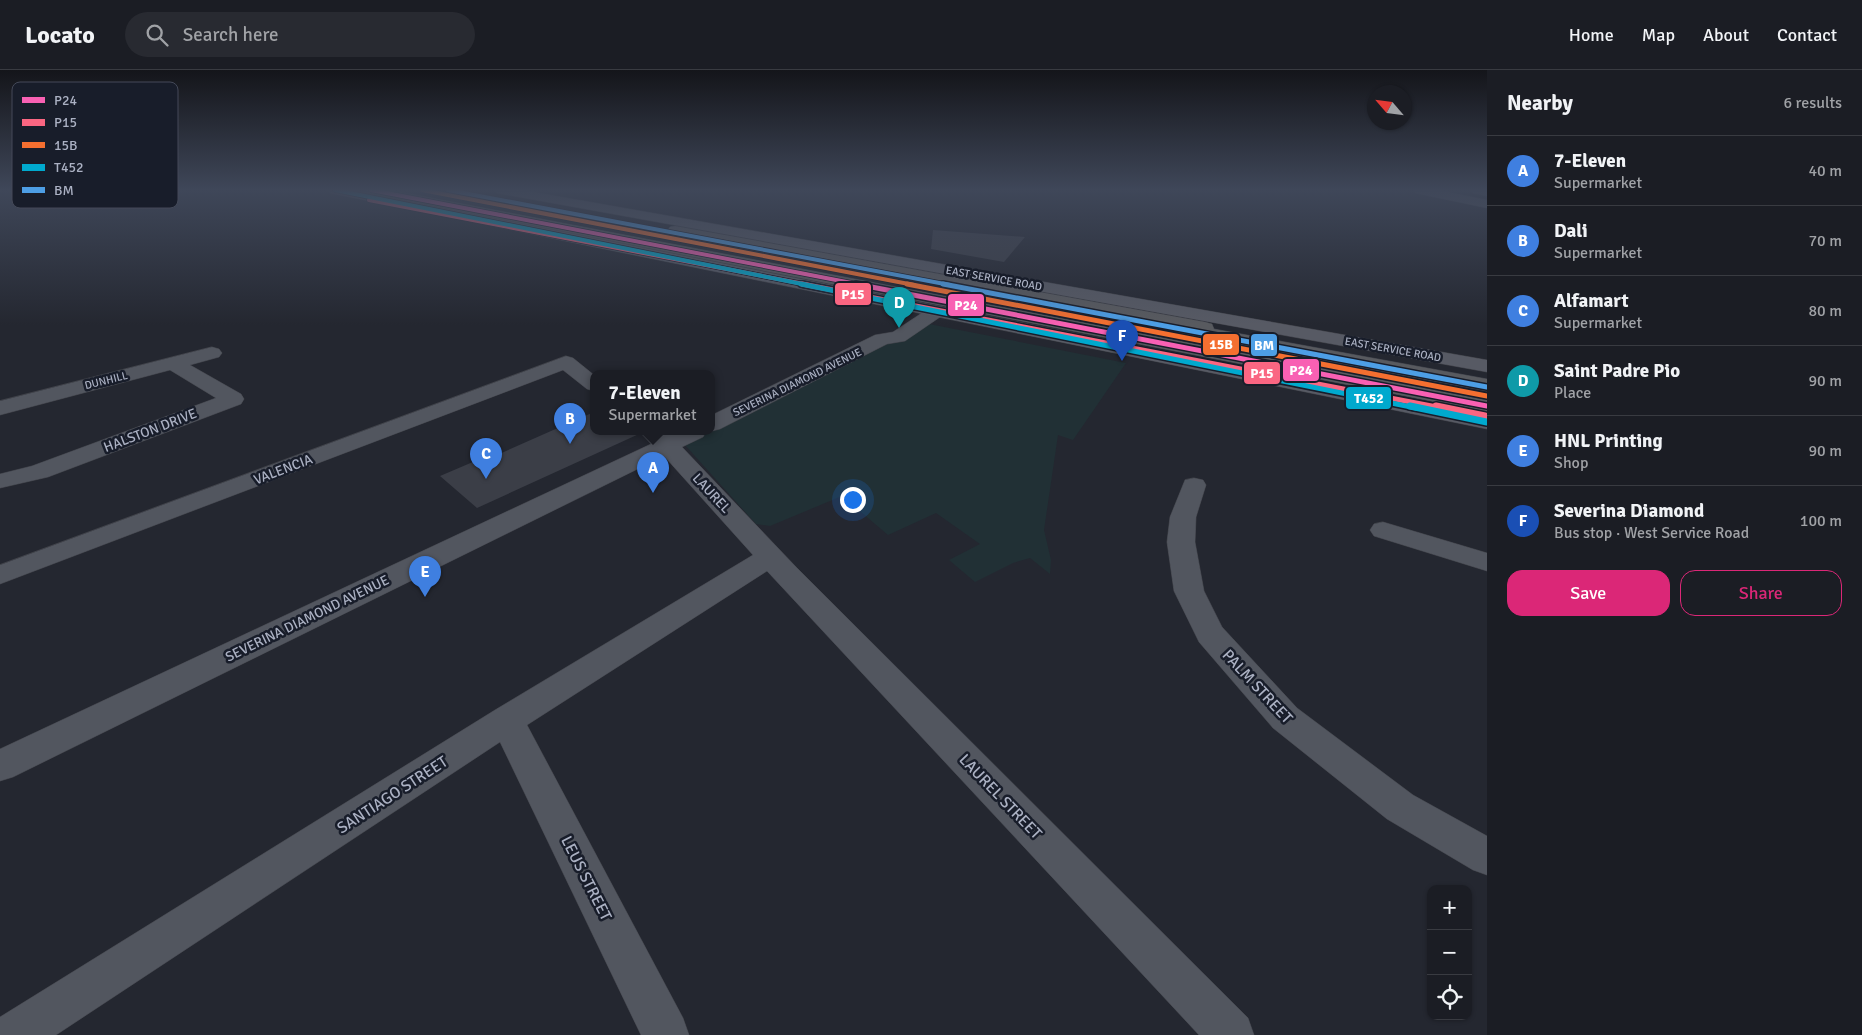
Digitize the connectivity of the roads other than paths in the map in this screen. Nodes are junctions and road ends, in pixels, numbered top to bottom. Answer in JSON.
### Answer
{"nodes":[{"id":1,"x":558,"y":235,"type":"edge"},
{"id":2,"x":604,"y":235,"type":"edge"},
{"id":3,"x":633,"y":235,"type":"edge"},
{"id":4,"x":679,"y":235,"type":"edge"},
{"id":5,"x":702,"y":235,"type":"edge"},
{"id":6,"x":754,"y":235,"type":"edge"},
{"id":7,"x":914,"y":307,"type":"junction"},
{"id":8,"x":937,"y":311,"type":"junction"},
{"id":9,"x":882,"y":339,"type":"junction"},
{"id":10,"x":212,"y":353,"type":"dead end"},
{"id":11,"x":172,"y":363,"type":"junction"},
{"id":12,"x":1487,"y":366,"type":"edge"},
{"id":13,"x":1487,"y":379,"type":"edge"},
{"id":14,"x":590,"y":382,"type":"edge"},
{"id":15,"x":1487,"y":385,"type":"edge"},
{"id":16,"x":1487,"y":397,"type":"edge"},
{"id":17,"x":1487,"y":406,"type":"edge"},
{"id":18,"x":0,"y":408,"type":"edge"},
{"id":19,"x":715,"y":422,"type":"edge"},
{"id":20,"x":1487,"y":422,"type":"edge"},
{"id":21,"x":676,"y":435,"type":"edge"},
{"id":22,"x":659,"y":438,"type":"edge"},
{"id":23,"x":0,"y":481,"type":"edge"},
{"id":24,"x":1194,"y":485,"type":"dead end"},
{"id":25,"x":1383,"y":530,"type":"dead end"},
{"id":26,"x":771,"y":556,"type":"junction"},
{"id":27,"x":1487,"y":562,"type":"edge"},
{"id":28,"x":0,"y":576,"type":"edge"},
{"id":29,"x":507,"y":720,"type":"junction"},
{"id":30,"x":0,"y":766,"type":"edge"},
{"id":31,"x":1487,"y":857,"type":"edge"},
{"id":32,"x":14,"y":1035,"type":"edge"},
{"id":33,"x":666,"y":1035,"type":"edge"},
{"id":34,"x":1231,"y":1035,"type":"edge"}],
"edges":[{"from":1,"to":7,"type":"main road"},
{"from":2,"to":17,"type":"highway"},
{"from":3,"to":16,"type":"highway"},
{"from":4,"to":15,"type":"highway"},
{"from":5,"to":13,"type":"highway"},
{"from":6,"to":12,"type":"main road","name":"EAST SERVICE ROAD"},
{"from":7,"to":8,"type":"main road"},
{"from":7,"to":9,"type":"street","name":"SEVERINA DIAMOND AVENUE"},
{"from":8,"to":9,"type":"street","name":"SEVERINA DIAMOND AVENUE"},
{"from":8,"to":20,"type":"main road"},
{"from":9,"to":19,"type":"street","name":"SEVERINA DIAMOND AVENUE"},
{"from":10,"to":11,"type":"street","name":"DUNHILL"},
{"from":11,"to":18,"type":"street","name":"DUNHILL"},
{"from":11,"to":23,"type":"street","name":"HALSTON DRIVE"},
{"from":14,"to":28,"type":"street","name":"VALENCIA"},
{"from":21,"to":22,"type":"street","name":"SEVERINA DIAMOND AVENUE"},
{"from":22,"to":26,"type":"street","name":"LAUREL"},
{"from":22,"to":30,"type":"street","name":"SEVERINA DIAMOND AVENUE"},
{"from":24,"to":31,"type":"street","name":"PALM STREET"},
{"from":25,"to":27,"type":"street"},
{"from":26,"to":29,"type":"street","name":"SANTIAGO STREET"},
{"from":26,"to":34,"type":"street","name":"LAUREL STREET"},
{"from":29,"to":32,"type":"street","name":"SANTIAGO STREET"},
{"from":29,"to":33,"type":"street","name":"LEUS STREET"}]}
